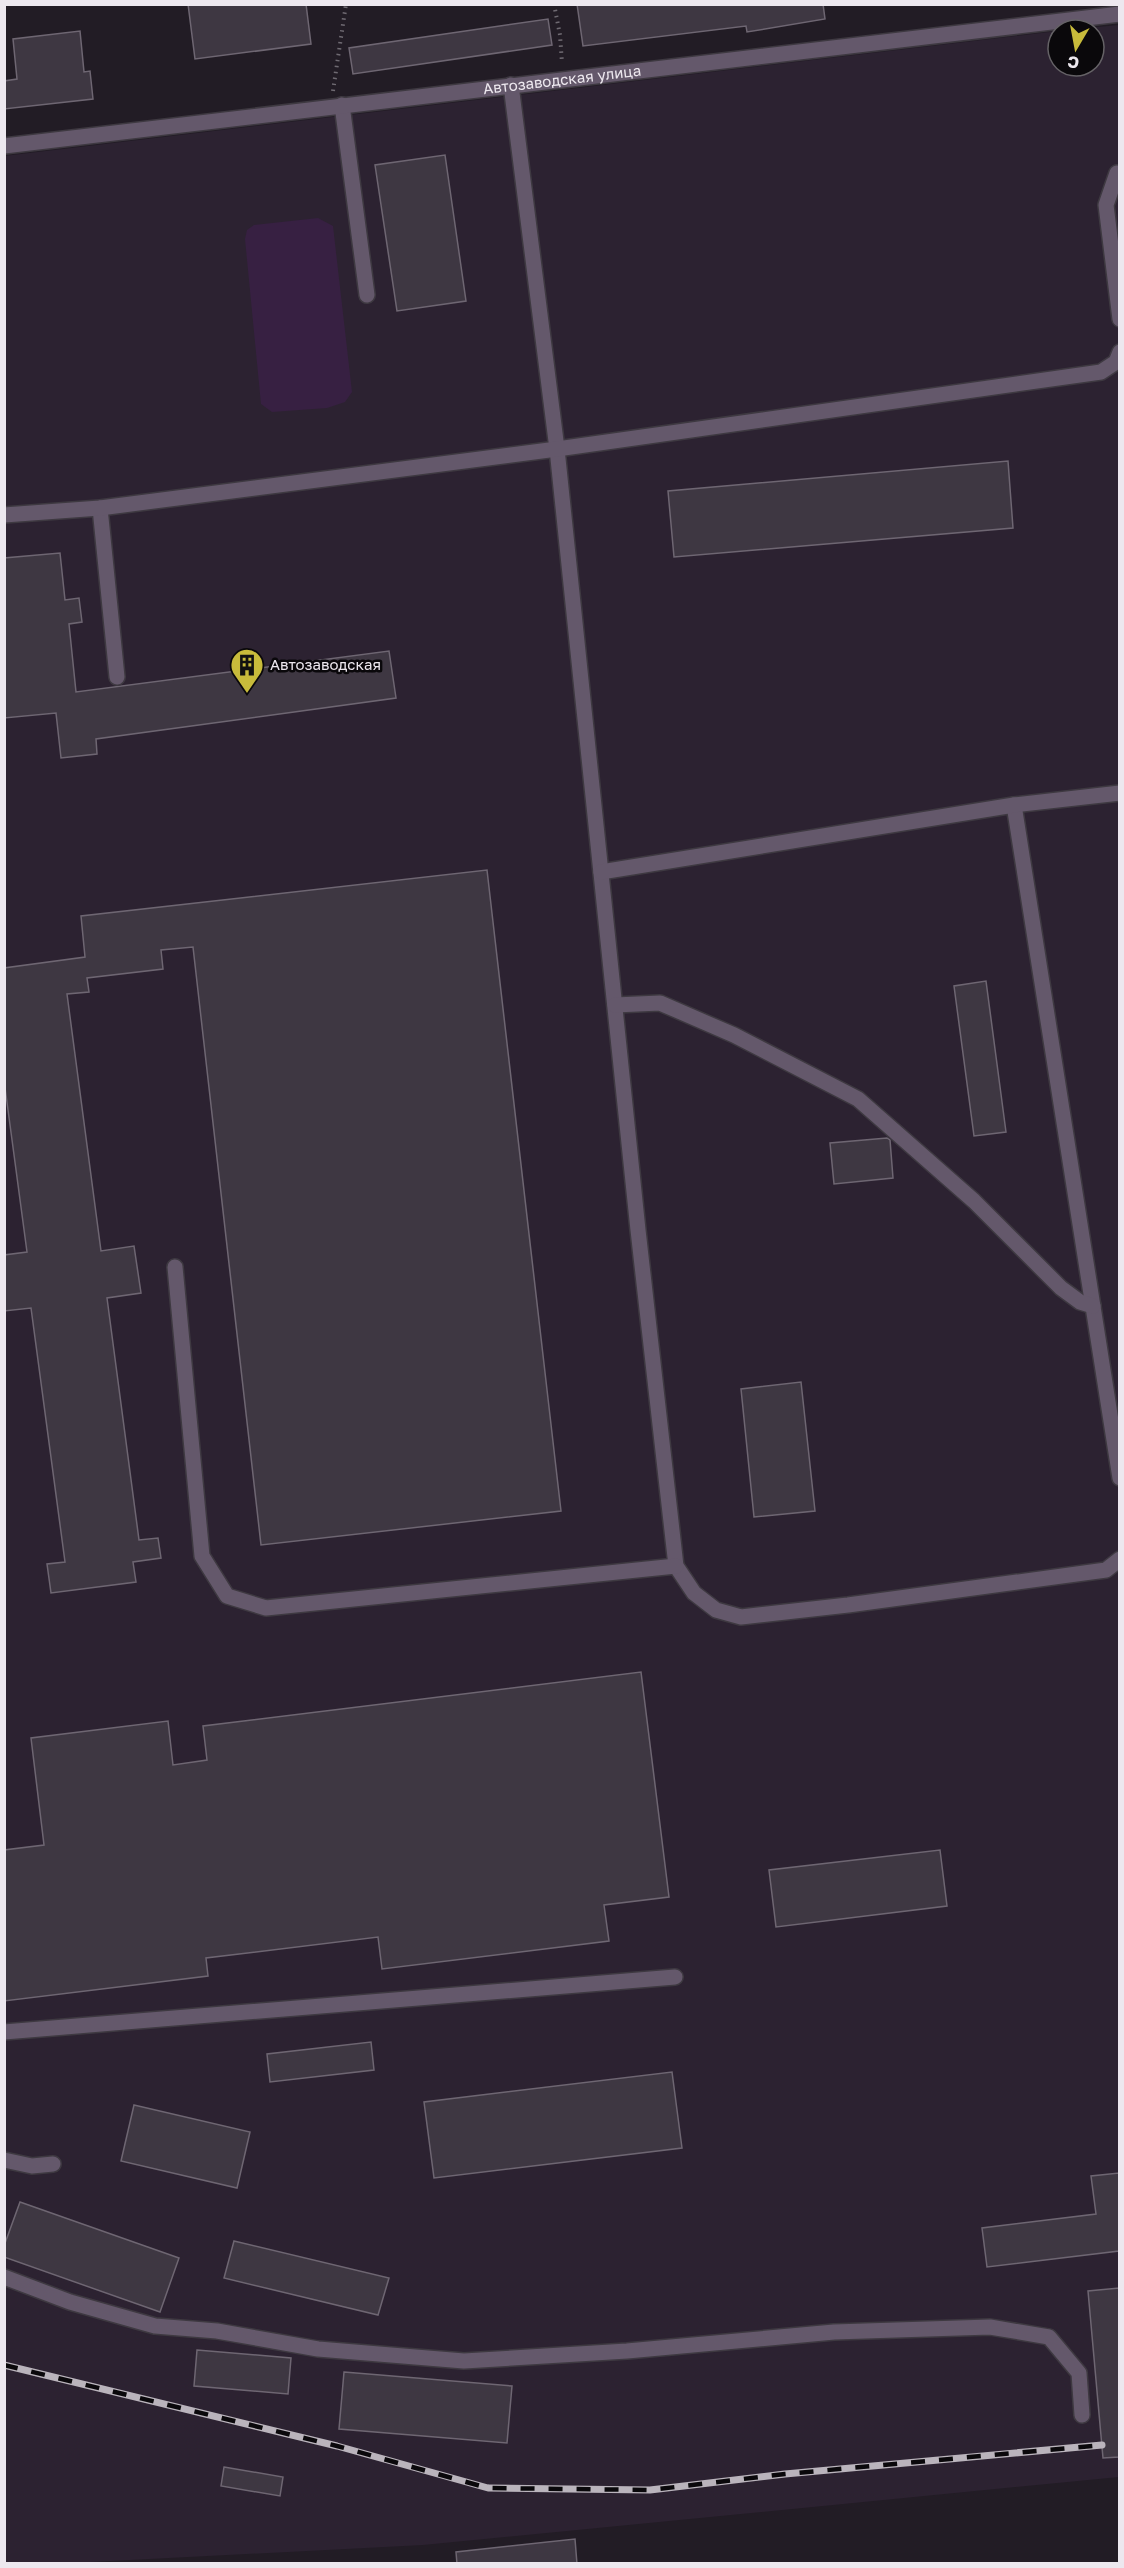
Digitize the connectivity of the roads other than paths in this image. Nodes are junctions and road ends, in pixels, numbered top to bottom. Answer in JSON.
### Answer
{"nodes":[{"id":1,"x":1119,"y":14,"type":"edge"},
{"id":2,"x":511,"y":85,"type":"junction"},
{"id":3,"x":336,"y":106,"type":"junction"},
{"id":4,"x":4,"y":146,"type":"edge"},
{"id":5,"x":1117,"y":174,"type":"dead end"},
{"id":6,"x":366,"y":295,"type":"dead end"},
{"id":7,"x":1119,"y":319,"type":"edge"},
{"id":8,"x":1119,"y":352,"type":"edge"},
{"id":9,"x":557,"y":449,"type":"junction"},
{"id":10,"x":100,"y":508,"type":"junction"},
{"id":11,"x":4,"y":515,"type":"edge"},
{"id":12,"x":117,"y":677,"type":"dead end"},
{"id":13,"x":1119,"y":793,"type":"edge"},
{"id":14,"x":1014,"y":806,"type":"junction"},
{"id":15,"x":601,"y":872,"type":"junction"},
{"id":16,"x":615,"y":1005,"type":"junction"},
{"id":17,"x":176,"y":1267,"type":"dead end"},
{"id":18,"x":1093,"y":1306,"type":"junction"},
{"id":19,"x":1119,"y":1478,"type":"edge"},
{"id":20,"x":1119,"y":1559,"type":"edge"},
{"id":21,"x":676,"y":1566,"type":"junction"},
{"id":22,"x":675,"y":1977,"type":"dead end"},
{"id":23,"x":4,"y":2032,"type":"edge"},
{"id":24,"x":4,"y":2160,"type":"edge"},
{"id":25,"x":53,"y":2164,"type":"dead end"},
{"id":26,"x":4,"y":2277,"type":"edge"},
{"id":27,"x":1082,"y":2415,"type":"dead end"}],
"edges":[{"from":1,"to":2,"type":"street","name":"Автозаводская улица"},
{"from":2,"to":3,"type":"street","name":"Автозаводская улица"},
{"from":2,"to":9,"type":"street"},
{"from":3,"to":4,"type":"street","name":"Автозаводская улица"},
{"from":3,"to":6,"type":"street"},
{"from":5,"to":7,"type":"street"},
{"from":8,"to":9,"type":"street"},
{"from":9,"to":10,"type":"street"},
{"from":9,"to":15,"type":"street"},
{"from":10,"to":11,"type":"street"},
{"from":10,"to":12,"type":"street"},
{"from":13,"to":14,"type":"street"},
{"from":14,"to":15,"type":"street"},
{"from":14,"to":18,"type":"street"},
{"from":15,"to":16,"type":"street"},
{"from":16,"to":18,"type":"street"},
{"from":16,"to":21,"type":"street"},
{"from":17,"to":21,"type":"street"},
{"from":18,"to":19,"type":"street"},
{"from":20,"to":21,"type":"street"},
{"from":22,"to":23,"type":"street"},
{"from":24,"to":25,"type":"street"},
{"from":26,"to":27,"type":"street"}]}
